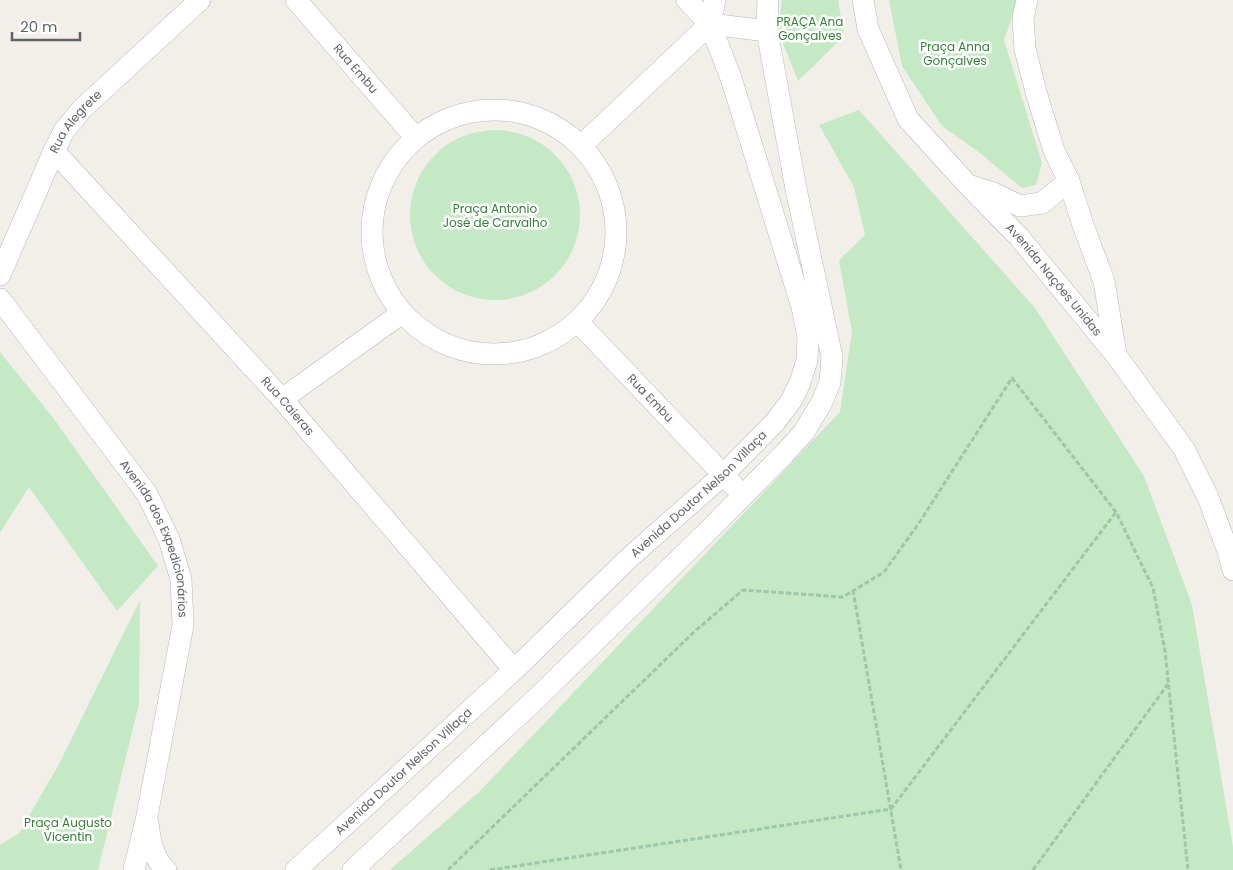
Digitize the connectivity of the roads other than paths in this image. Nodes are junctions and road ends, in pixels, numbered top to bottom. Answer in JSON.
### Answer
{"nodes":[{"id":1,"x":200,"y":0,"type":"edge"},
{"id":2,"x":296,"y":0,"type":"edge"},
{"id":3,"x":687,"y":0,"type":"edge"},
{"id":4,"x":715,"y":0,"type":"edge"},
{"id":5,"x":768,"y":0,"type":"edge"},
{"id":6,"x":863,"y":0,"type":"edge"},
{"id":7,"x":1026,"y":0,"type":"edge"},
{"id":8,"x":710,"y":24,"type":"junction"},
{"id":9,"x":767,"y":31,"type":"junction"},
{"id":10,"x":415,"y":137,"type":"junction"},
{"id":11,"x":581,"y":146,"type":"junction"},
{"id":12,"x":54,"y":151,"type":"junction"},
{"id":13,"x":1069,"y":181,"type":"junction"},
{"id":14,"x":967,"y":184,"type":"junction"},
{"id":15,"x":0,"y":275,"type":"edge"},
{"id":16,"x":0,"y":300,"type":"edge"},
{"id":17,"x":402,"y":313,"type":"junction"},
{"id":18,"x":578,"y":322,"type":"junction"},
{"id":19,"x":1116,"y":355,"type":"junction"},
{"id":20,"x":282,"y":399,"type":"junction"},
{"id":21,"x":723,"y":475,"type":"junction"},
{"id":22,"x":744,"y":496,"type":"junction"},
{"id":23,"x":1233,"y":570,"type":"edge"},
{"id":24,"x":514,"y":670,"type":"junction"},
{"id":25,"x":147,"y":816,"type":"junction"},
{"id":26,"x":134,"y":870,"type":"edge"},
{"id":27,"x":166,"y":870,"type":"edge"},
{"id":28,"x":296,"y":870,"type":"edge"},
{"id":29,"x":353,"y":870,"type":"edge"}],
"edges":[{"from":1,"to":12,"type":"street","name":"Rua Alegrete"},
{"from":2,"to":10,"type":"street","name":"Rua Embu"},
{"from":3,"to":8,"type":"street"},
{"from":4,"to":8,"type":"street"},
{"from":5,"to":9,"type":"street"},
{"from":6,"to":14,"type":"street","name":"Avenida Nações Unidas"},
{"from":7,"to":13,"type":"street"},
{"from":8,"to":9,"type":"street"},
{"from":8,"to":11,"type":"street"},
{"from":8,"to":21,"type":"street","name":"Avenida Doutor Nelson Villaça"},
{"from":9,"to":22,"type":"street"},
{"from":10,"to":11,"type":"street"},
{"from":10,"to":17,"type":"street"},
{"from":11,"to":18,"type":"street"},
{"from":12,"to":15,"type":"street","name":"Rua Alegrete"},
{"from":12,"to":20,"type":"street","name":"Rua Caieras"},
{"from":13,"to":14,"type":"street"},
{"from":13,"to":19,"type":"street"},
{"from":14,"to":19,"type":"street","name":"Avenida Nações Unidas"},
{"from":16,"to":25,"type":"street","name":"Avenida dos Expedicionários"},
{"from":17,"to":18,"type":"street"},
{"from":17,"to":20,"type":"street"},
{"from":18,"to":21,"type":"street","name":"Rua Embu"},
{"from":19,"to":23,"type":"street","name":"Avenida Nações Unidas"},
{"from":20,"to":24,"type":"street","name":"Rua Caieras"},
{"from":21,"to":22,"type":"street","name":"Rua Embu"},
{"from":21,"to":24,"type":"street","name":"Avenida Doutor Nelson Villaça"},
{"from":22,"to":29,"type":"street"},
{"from":24,"to":28,"type":"street","name":"Avenida Doutor Nelson Villaça"},
{"from":25,"to":26,"type":"street","name":"Avenida dos Expedicionários"},
{"from":25,"to":27,"type":"street"}]}
